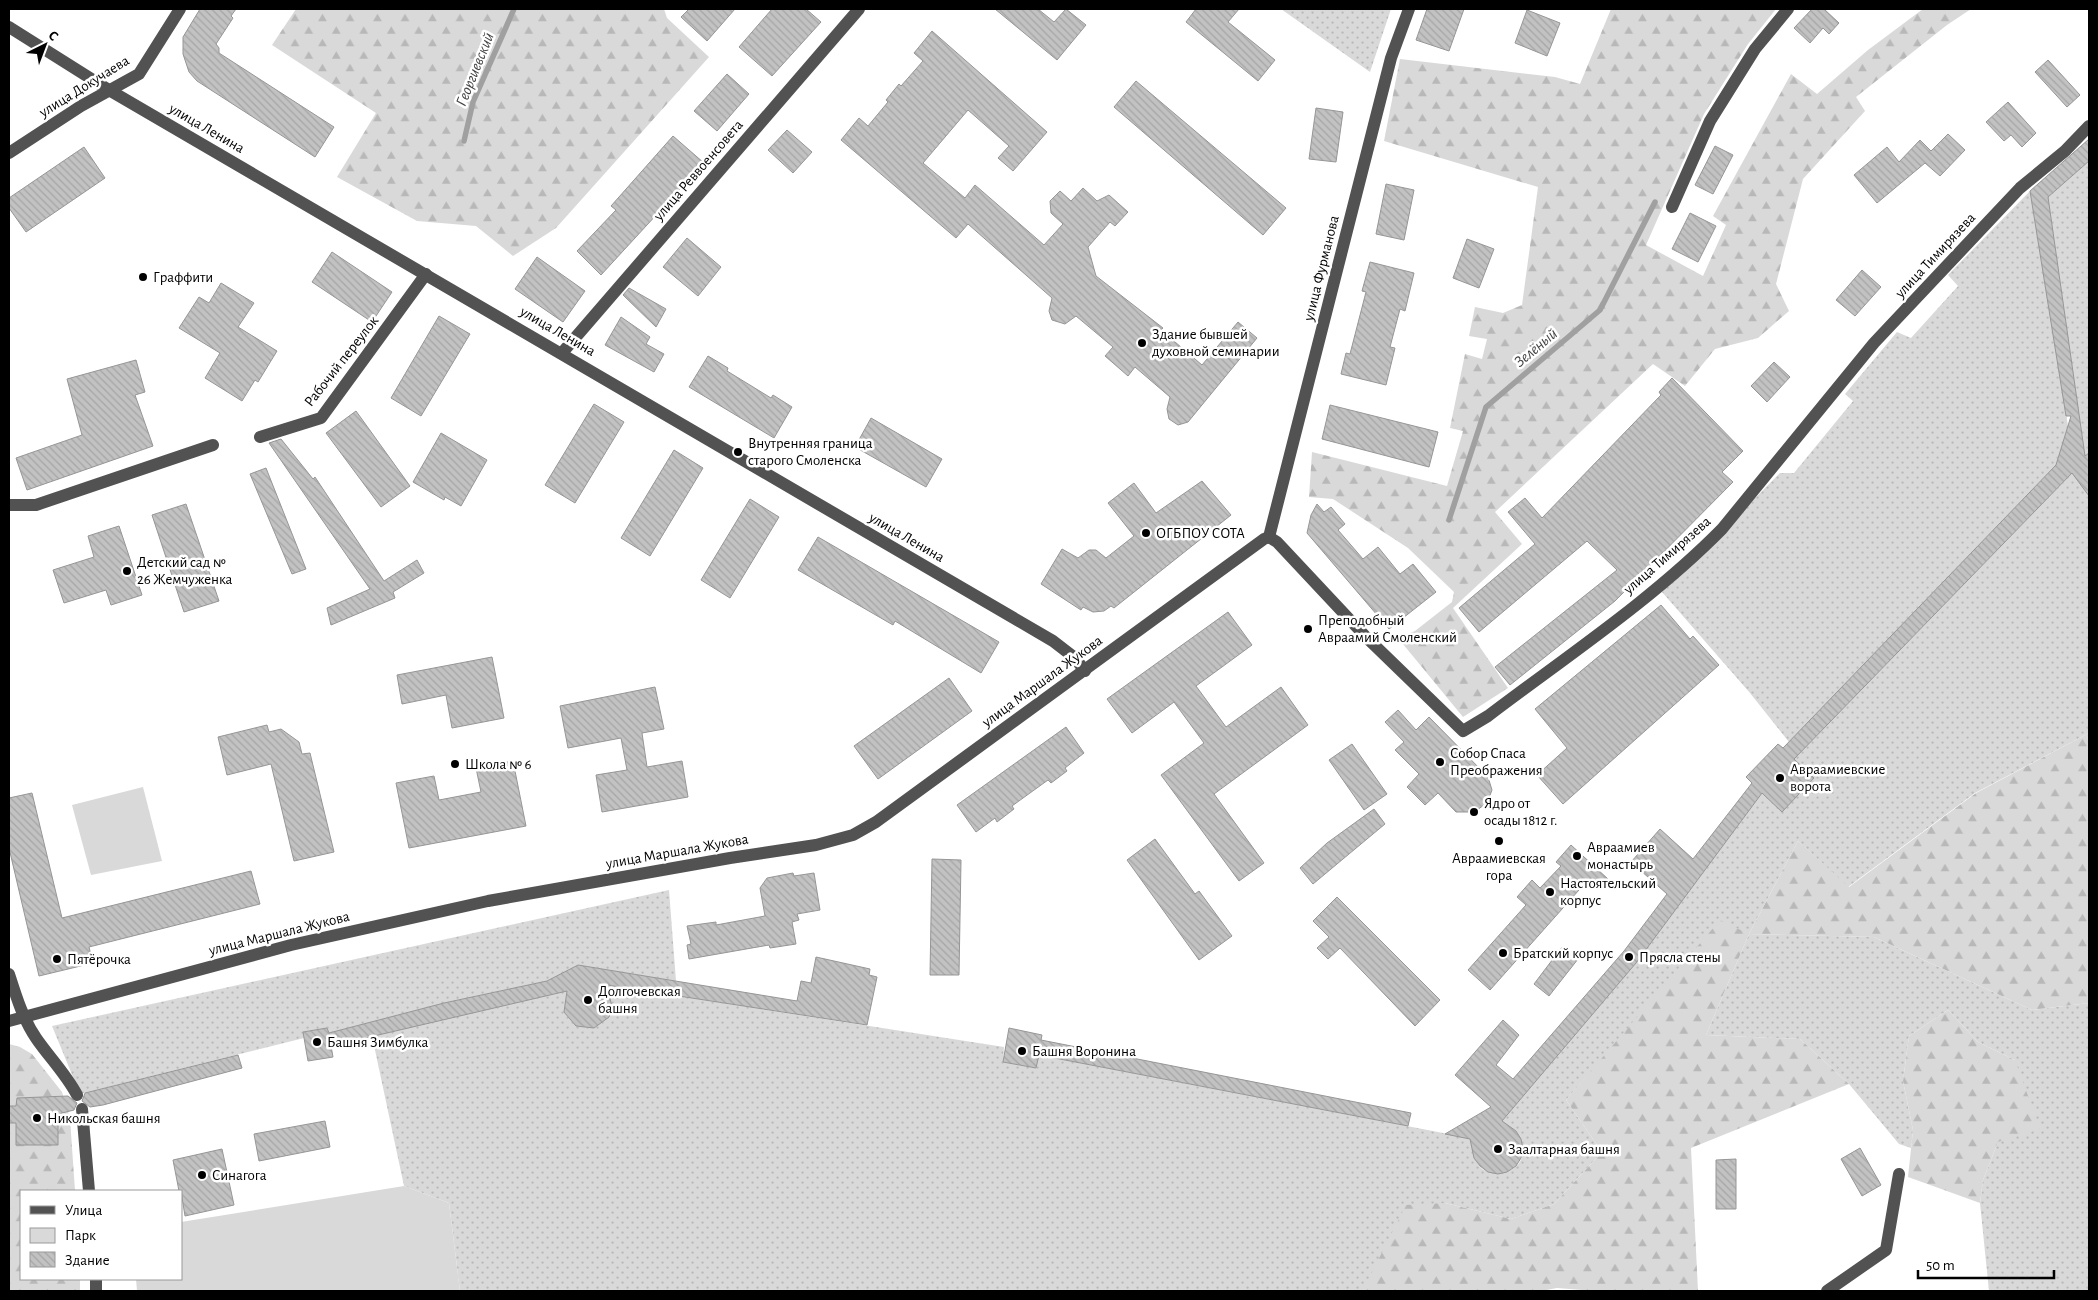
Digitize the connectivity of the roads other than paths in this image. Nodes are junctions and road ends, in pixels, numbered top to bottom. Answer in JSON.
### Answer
{"nodes":[{"id":1,"x":180,"y":9,"type":"edge"},
{"id":2,"x":859,"y":9,"type":"edge"},
{"id":3,"x":1408,"y":9,"type":"edge"},
{"id":4,"x":1788,"y":9,"type":"edge"},
{"id":5,"x":9,"y":28,"type":"edge"},
{"id":6,"x":109,"y":90,"type":"junction"},
{"id":7,"x":2089,"y":126,"type":"edge"},
{"id":8,"x":9,"y":153,"type":"edge"},
{"id":9,"x":1672,"y":207,"type":"dead end"},
{"id":10,"x":426,"y":274,"type":"junction"},
{"id":11,"x":562,"y":353,"type":"junction"},
{"id":12,"x":260,"y":437,"type":"dead end"},
{"id":13,"x":213,"y":445,"type":"dead end"},
{"id":14,"x":9,"y":505,"type":"edge"},
{"id":15,"x":1269,"y":537,"type":"junction"},
{"id":16,"x":1085,"y":670,"type":"junction"},
{"id":17,"x":9,"y":974,"type":"edge"},
{"id":18,"x":24,"y":1016,"type":"junction"},
{"id":19,"x":9,"y":1021,"type":"edge"},
{"id":20,"x":77,"y":1095,"type":"dead end"},
{"id":21,"x":82,"y":1109,"type":"dead end"},
{"id":22,"x":1899,"y":1174,"type":"dead end"},
{"id":23,"x":88,"y":1190,"type":"edge"},
{"id":24,"x":1827,"y":1291,"type":"edge"}],
"edges":[{"from":1,"to":6,"type":"street","name":"улица Докучаева"},
{"from":2,"to":11,"type":"street","name":"улица Реввоенсовета"},
{"from":3,"to":15,"type":"street","name":"улица Фурманова"},
{"from":4,"to":9,"type":"street"},
{"from":5,"to":6,"type":"street","name":"улица Ленина"},
{"from":6,"to":8,"type":"street","name":"улица Докучаева"},
{"from":6,"to":10,"type":"street","name":"улица Ленина"},
{"from":7,"to":15,"type":"street","name":"улица Тимирязева"},
{"from":10,"to":11,"type":"street","name":"улица Ленина"},
{"from":10,"to":12,"type":"street","name":"Рабочий переулок"},
{"from":11,"to":16,"type":"street","name":"улица Ленина"},
{"from":13,"to":14,"type":"street"},
{"from":15,"to":16,"type":"street","name":"улица Маршала Жукова"},
{"from":16,"to":18,"type":"street","name":"улица Маршала Жукова"},
{"from":17,"to":18,"type":"street"},
{"from":18,"to":19,"type":"street","name":"улица Маршала Жукова"},
{"from":18,"to":20,"type":"street"},
{"from":21,"to":23,"type":"street"},
{"from":22,"to":24,"type":"street"}]}
